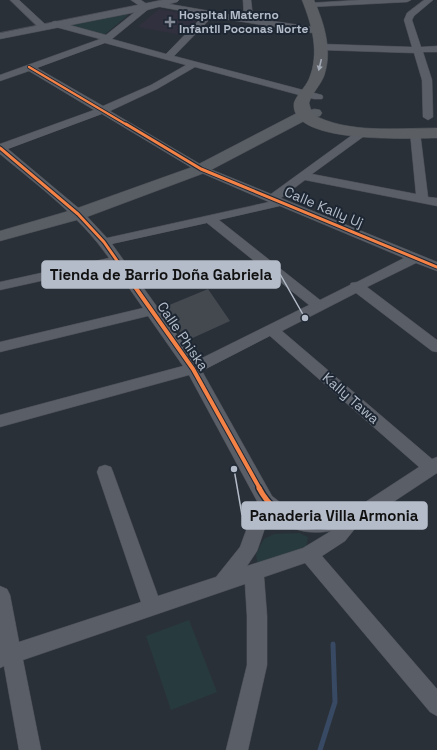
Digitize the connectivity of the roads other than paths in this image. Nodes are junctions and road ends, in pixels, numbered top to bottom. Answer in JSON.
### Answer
{"nodes":[{"id":1,"x":14,"y":0,"type":"edge"},
{"id":2,"x":135,"y":0,"type":"edge"},
{"id":3,"x":174,"y":0,"type":"edge"},
{"id":4,"x":248,"y":0,"type":"edge"},
{"id":5,"x":407,"y":0,"type":"edge"},
{"id":6,"x":429,"y":0,"type":"edge"},
{"id":7,"x":432,"y":0,"type":"edge"},
{"id":8,"x":437,"y":1,"type":"edge"},
{"id":9,"x":314,"y":2,"type":"edge"},
{"id":10,"x":158,"y":4,"type":"junction"},
{"id":11,"x":147,"y":7,"type":"junction"},
{"id":12,"x":210,"y":14,"type":"junction"},
{"id":13,"x":249,"y":20,"type":"junction"},
{"id":14,"x":56,"y":24,"type":"junction"},
{"id":15,"x":43,"y":26,"type":"junction"},
{"id":16,"x":319,"y":31,"type":"junction"},
{"id":17,"x":0,"y":36,"type":"edge"},
{"id":18,"x":107,"y":39,"type":"junction"},
{"id":19,"x":437,"y":49,"type":"edge"},
{"id":20,"x":417,"y":50,"type":"junction"},
{"id":21,"x":330,"y":55,"type":"junction"},
{"id":22,"x":168,"y":57,"type":"junction"},
{"id":23,"x":194,"y":64,"type":"junction"},
{"id":24,"x":29,"y":67,"type":"junction"},
{"id":25,"x":0,"y":78,"type":"edge"},
{"id":26,"x":309,"y":106,"type":"junction"},
{"id":27,"x":101,"y":111,"type":"junction"},
{"id":28,"x":421,"y":123,"type":"edge"},
{"id":29,"x":362,"y":128,"type":"junction"},
{"id":30,"x":437,"y":132,"type":"edge"},
{"id":31,"x":0,"y":148,"type":"edge"},
{"id":32,"x":196,"y":166,"type":"junction"},
{"id":33,"x":303,"y":176,"type":"junction"},
{"id":34,"x":422,"y":199,"type":"junction"},
{"id":35,"x":278,"y":200,"type":"junction"},
{"id":36,"x":437,"y":202,"type":"edge"},
{"id":37,"x":74,"y":210,"type":"junction"},
{"id":38,"x":209,"y":218,"type":"junction"},
{"id":39,"x":0,"y":226,"type":"edge"},
{"id":40,"x":0,"y":236,"type":"edge"},
{"id":41,"x":104,"y":242,"type":"junction"},
{"id":42,"x":414,"y":258,"type":"junction"},
{"id":43,"x":117,"y":260,"type":"junction"},
{"id":44,"x":437,"y":266,"type":"edge"},
{"id":45,"x":0,"y":286,"type":"edge"},
{"id":46,"x":356,"y":286,"type":"junction"},
{"id":47,"x":318,"y":305,"type":"junction"},
{"id":48,"x":153,"y":310,"type":"junction"},
{"id":49,"x":271,"y":328,"type":"junction"},
{"id":50,"x":0,"y":347,"type":"edge"},
{"id":51,"x":437,"y":347,"type":"edge"},
{"id":52,"x":193,"y":369,"type":"junction"},
{"id":53,"x":0,"y":421,"type":"edge"},
{"id":54,"x":434,"y":466,"type":"edge"},
{"id":55,"x":105,"y":472,"type":"dead end"},
{"id":56,"x":266,"y":501,"type":"junction"},
{"id":57,"x":351,"y":521,"type":"junction"},
{"id":58,"x":309,"y":554,"type":"junction"},
{"id":59,"x":254,"y":572,"type":"junction"},
{"id":60,"x":222,"y":583,"type":"junction"},
{"id":61,"x":0,"y":594,"type":"edge"},
{"id":62,"x":152,"y":607,"type":"junction"},
{"id":63,"x":6,"y":656,"type":"edge"},
{"id":64,"x":437,"y":705,"type":"edge"},
{"id":65,"x":30,"y":750,"type":"edge"},
{"id":66,"x":237,"y":750,"type":"edge"}],
"edges":[{"from":1,"to":15,"type":"street"},
{"from":2,"to":11,"type":"street"},
{"from":3,"to":10,"type":"street"},
{"from":4,"to":13,"type":"street"},
{"from":5,"to":9,"type":"street"},
{"from":6,"to":20,"type":"street"},
{"from":7,"to":8,"type":"street"},
{"from":9,"to":16,"type":"highway"},
{"from":9,"to":21,"type":"highway"},
{"from":10,"to":11,"type":"street"},
{"from":10,"to":12,"type":"street"},
{"from":11,"to":14,"type":"street"},
{"from":11,"to":18,"type":"street"},
{"from":12,"to":13,"type":"street"},
{"from":12,"to":22,"type":"street"},
{"from":13,"to":16,"type":"street"},
{"from":14,"to":15,"type":"street"},
{"from":14,"to":18,"type":"street"},
{"from":15,"to":17,"type":"street"},
{"from":16,"to":21,"type":"highway"},
{"from":18,"to":22,"type":"street"},
{"from":18,"to":24,"type":"street"},
{"from":19,"to":20,"type":"street"},
{"from":20,"to":21,"type":"street"},
{"from":20,"to":28,"type":"street"},
{"from":21,"to":26,"type":"highway"},
{"from":21,"to":26,"type":"highway","one_way":true},
{"from":22,"to":23,"type":"street"},
{"from":23,"to":26,"type":"street"},
{"from":23,"to":27,"type":"street"},
{"from":24,"to":25,"type":"street"},
{"from":24,"to":27,"type":"street","name":"Calle Kally Uj"},
{"from":26,"to":29,"type":"highway"},
{"from":26,"to":32,"type":"main road"},
{"from":27,"to":31,"type":"street"},
{"from":27,"to":32,"type":"street","name":"Calle Kally Uj"},
{"from":28,"to":29,"type":"highway"},
{"from":28,"to":30,"type":"highway"},
{"from":28,"to":34,"type":"street"},
{"from":29,"to":33,"type":"street"},
{"from":31,"to":37,"type":"street","name":"Calle Phiska"},
{"from":32,"to":35,"type":"street","name":"Calle Kally Uj"},
{"from":32,"to":37,"type":"main road"},
{"from":33,"to":34,"type":"street"},
{"from":33,"to":35,"type":"street"},
{"from":34,"to":36,"type":"street"},
{"from":35,"to":38,"type":"street"},
{"from":35,"to":42,"type":"street","name":"Calle Kally Uj"},
{"from":37,"to":39,"type":"main road"},
{"from":37,"to":40,"type":"main road"},
{"from":37,"to":41,"type":"street","name":"Calle Phiska"},
{"from":38,"to":41,"type":"street"},
{"from":38,"to":47,"type":"street"},
{"from":41,"to":43,"type":"street","name":"Calle Phiska"},
{"from":42,"to":44,"type":"street","name":"Calle Kally Uj"},
{"from":42,"to":46,"type":"street"},
{"from":43,"to":45,"type":"street"},
{"from":43,"to":48,"type":"street","name":"Calle Phiska"},
{"from":46,"to":47,"type":"street"},
{"from":46,"to":51,"type":"street"},
{"from":47,"to":49,"type":"street"},
{"from":48,"to":50,"type":"street"},
{"from":48,"to":52,"type":"street","name":"Calle Phiska"},
{"from":49,"to":52,"type":"street"},
{"from":49,"to":54,"type":"street","name":"Kally Tawa"},
{"from":52,"to":53,"type":"street"},
{"from":52,"to":56,"type":"street","name":"Calle Phiska"},
{"from":54,"to":57,"type":"street"},
{"from":55,"to":62,"type":"street"},
{"from":56,"to":57,"type":"street"},
{"from":56,"to":60,"type":"street"},
{"from":57,"to":58,"type":"street"},
{"from":58,"to":59,"type":"street"},
{"from":58,"to":64,"type":"street"},
{"from":59,"to":60,"type":"street"},
{"from":59,"to":66,"type":"street"},
{"from":60,"to":62,"type":"street"},
{"from":61,"to":63,"type":"street"},
{"from":62,"to":63,"type":"street"},
{"from":63,"to":65,"type":"street"}]}
